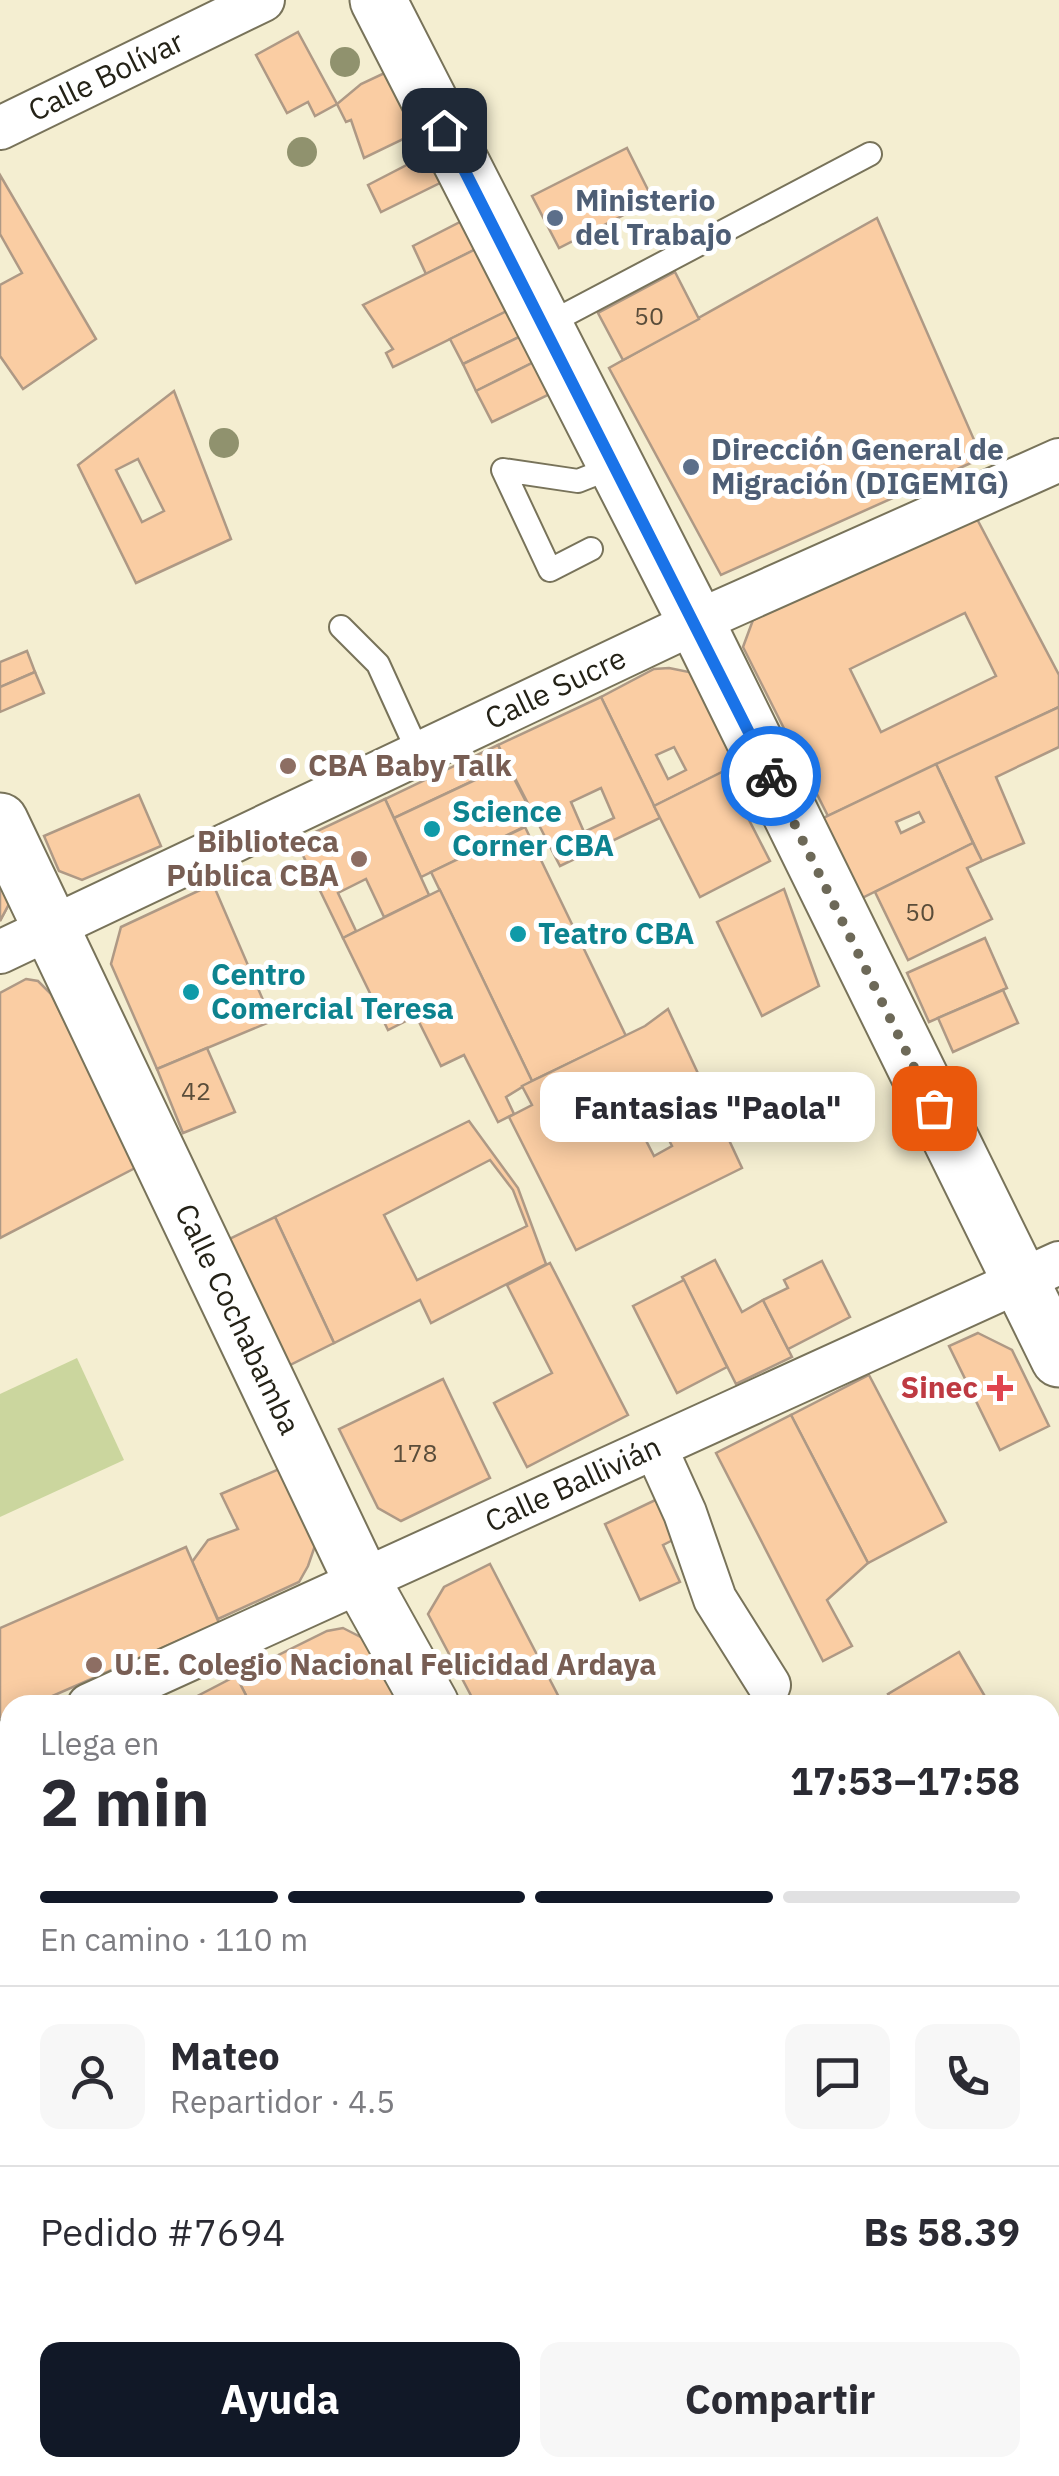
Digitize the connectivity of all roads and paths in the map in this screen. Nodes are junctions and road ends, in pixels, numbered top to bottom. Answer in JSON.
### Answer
{"nodes":[{"id":1,"x":263,"y":0,"type":"edge"},
{"id":2,"x":378,"y":0,"type":"edge"},
{"id":3,"x":0,"y":128,"type":"edge"},
{"id":4,"x":870,"y":154,"type":"dead end"},
{"id":5,"x":544,"y":326,"type":"junction"},
{"id":6,"x":1059,"y":460,"type":"edge"},
{"id":7,"x":616,"y":466,"type":"junction"},
{"id":8,"x":590,"y":549,"type":"dead end"},
{"id":9,"x":696,"y":622,"type":"junction"},
{"id":10,"x":341,"y":627,"type":"dead end"},
{"id":11,"x":418,"y":754,"type":"junction"},
{"id":12,"x":0,"y":821,"type":"edge"},
{"id":13,"x":53,"y":928,"type":"junction"},
{"id":14,"x":0,"y":952,"type":"edge"},
{"id":15,"x":1039,"y":1272,"type":"edge"},
{"id":16,"x":1059,"y":1359,"type":"edge"},
{"id":17,"x":656,"y":1449,"type":"junction"},
{"id":18,"x":363,"y":1582,"type":"junction"},
{"id":19,"x":770,"y":1685,"type":"dead end"},
{"id":20,"x":111,"y":1695,"type":"edge"},
{"id":21,"x":425,"y":1695,"type":"edge"}],
"edges":[{"from":1,"to":3,"type":"street","name":"Calle Bolívar"},
{"from":2,"to":5,"type":"street"},
{"from":4,"to":5,"type":"lane"},
{"from":5,"to":7,"type":"street"},
{"from":6,"to":9,"type":"street","name":"Calle Sucre"},
{"from":7,"to":8,"type":"lane"},
{"from":7,"to":9,"type":"street"},
{"from":9,"to":11,"type":"street","name":"Calle Sucre"},
{"from":9,"to":15,"type":"street"},
{"from":10,"to":11,"type":"lane"},
{"from":11,"to":13,"type":"street","name":"Calle Sucre"},
{"from":12,"to":13,"type":"street","name":"Calle Cochabamba"},
{"from":13,"to":14,"type":"street","name":"Calle Sucre"},
{"from":13,"to":18,"type":"street","name":"Calle Cochabamba"},
{"from":15,"to":16,"type":"street"},
{"from":15,"to":17,"type":"street","name":"Calle Ballivián"},
{"from":17,"to":18,"type":"street","name":"Calle Ballivián"},
{"from":17,"to":19,"type":"street"},
{"from":18,"to":20,"type":"street","name":"Calle Ballivián"},
{"from":18,"to":21,"type":"street","name":"Calle Cochabamba"}]}
